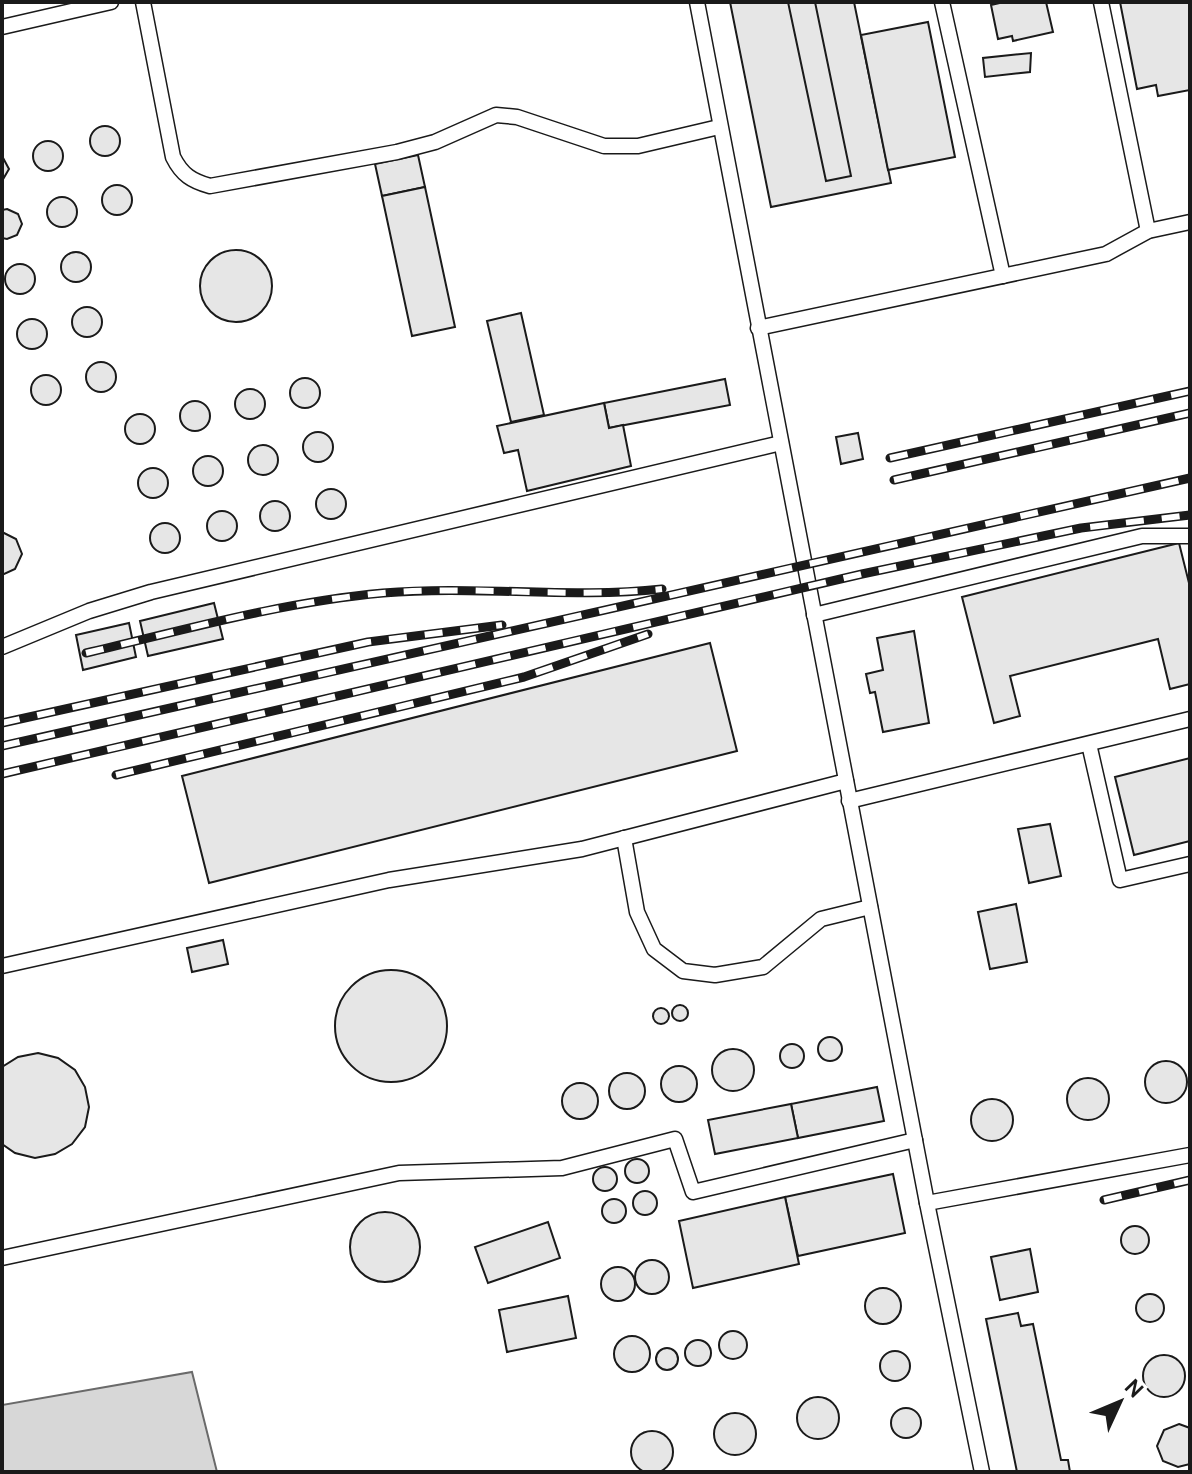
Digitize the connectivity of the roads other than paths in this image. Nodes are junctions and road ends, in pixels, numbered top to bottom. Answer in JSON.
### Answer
{"nodes":[{"id":1,"x":111,"y":2,"type":"edge"},
{"id":2,"x":143,"y":2,"type":"edge"},
{"id":3,"x":697,"y":2,"type":"edge"},
{"id":4,"x":942,"y":2,"type":"edge"},
{"id":5,"x":1101,"y":2,"type":"edge"},
{"id":6,"x":2,"y":27,"type":"edge"},
{"id":7,"x":719,"y":127,"type":"junction"},
{"id":8,"x":1190,"y":222,"type":"edge"},
{"id":9,"x":1148,"y":231,"type":"junction"},
{"id":10,"x":1003,"y":276,"type":"junction"},
{"id":11,"x":758,"y":328,"type":"junction"},
{"id":12,"x":781,"y":443,"type":"junction"},
{"id":13,"x":1190,"y":536,"type":"edge"},
{"id":14,"x":814,"y":615,"type":"junction"},
{"id":15,"x":2,"y":647,"type":"edge"},
{"id":16,"x":1190,"y":719,"type":"edge"},
{"id":17,"x":1089,"y":744,"type":"junction"},
{"id":18,"x":846,"y":781,"type":"junction"},
{"id":19,"x":849,"y":801,"type":"junction"},
{"id":20,"x":624,"y":838,"type":"junction"},
{"id":21,"x":1190,"y":864,"type":"edge"},
{"id":22,"x":870,"y":907,"type":"junction"},
{"id":23,"x":2,"y":966,"type":"edge"},
{"id":24,"x":915,"y":1140,"type":"junction"},
{"id":25,"x":1190,"y":1155,"type":"edge"},
{"id":26,"x":927,"y":1203,"type":"junction"},
{"id":27,"x":2,"y":1258,"type":"edge"},
{"id":28,"x":982,"y":1472,"type":"edge"}],
"edges":[{"from":1,"to":6,"type":"lane"},
{"from":2,"to":7,"type":"lane"},
{"from":3,"to":7,"type":"lane"},
{"from":4,"to":10,"type":"lane"},
{"from":5,"to":9,"type":"lane"},
{"from":7,"to":11,"type":"lane"},
{"from":8,"to":9,"type":"lane"},
{"from":9,"to":10,"type":"lane"},
{"from":10,"to":11,"type":"lane"},
{"from":11,"to":12,"type":"lane"},
{"from":12,"to":14,"type":"lane"},
{"from":12,"to":15,"type":"lane"},
{"from":13,"to":14,"type":"lane"},
{"from":14,"to":18,"type":"lane"},
{"from":16,"to":17,"type":"lane"},
{"from":17,"to":19,"type":"lane"},
{"from":17,"to":21,"type":"lane"},
{"from":18,"to":19,"type":"lane"},
{"from":18,"to":20,"type":"lane"},
{"from":19,"to":22,"type":"lane"},
{"from":20,"to":22,"type":"lane"},
{"from":20,"to":23,"type":"lane"},
{"from":22,"to":24,"type":"lane"},
{"from":24,"to":26,"type":"lane"},
{"from":24,"to":27,"type":"lane"},
{"from":25,"to":26,"type":"lane"},
{"from":26,"to":28,"type":"lane"}]}
